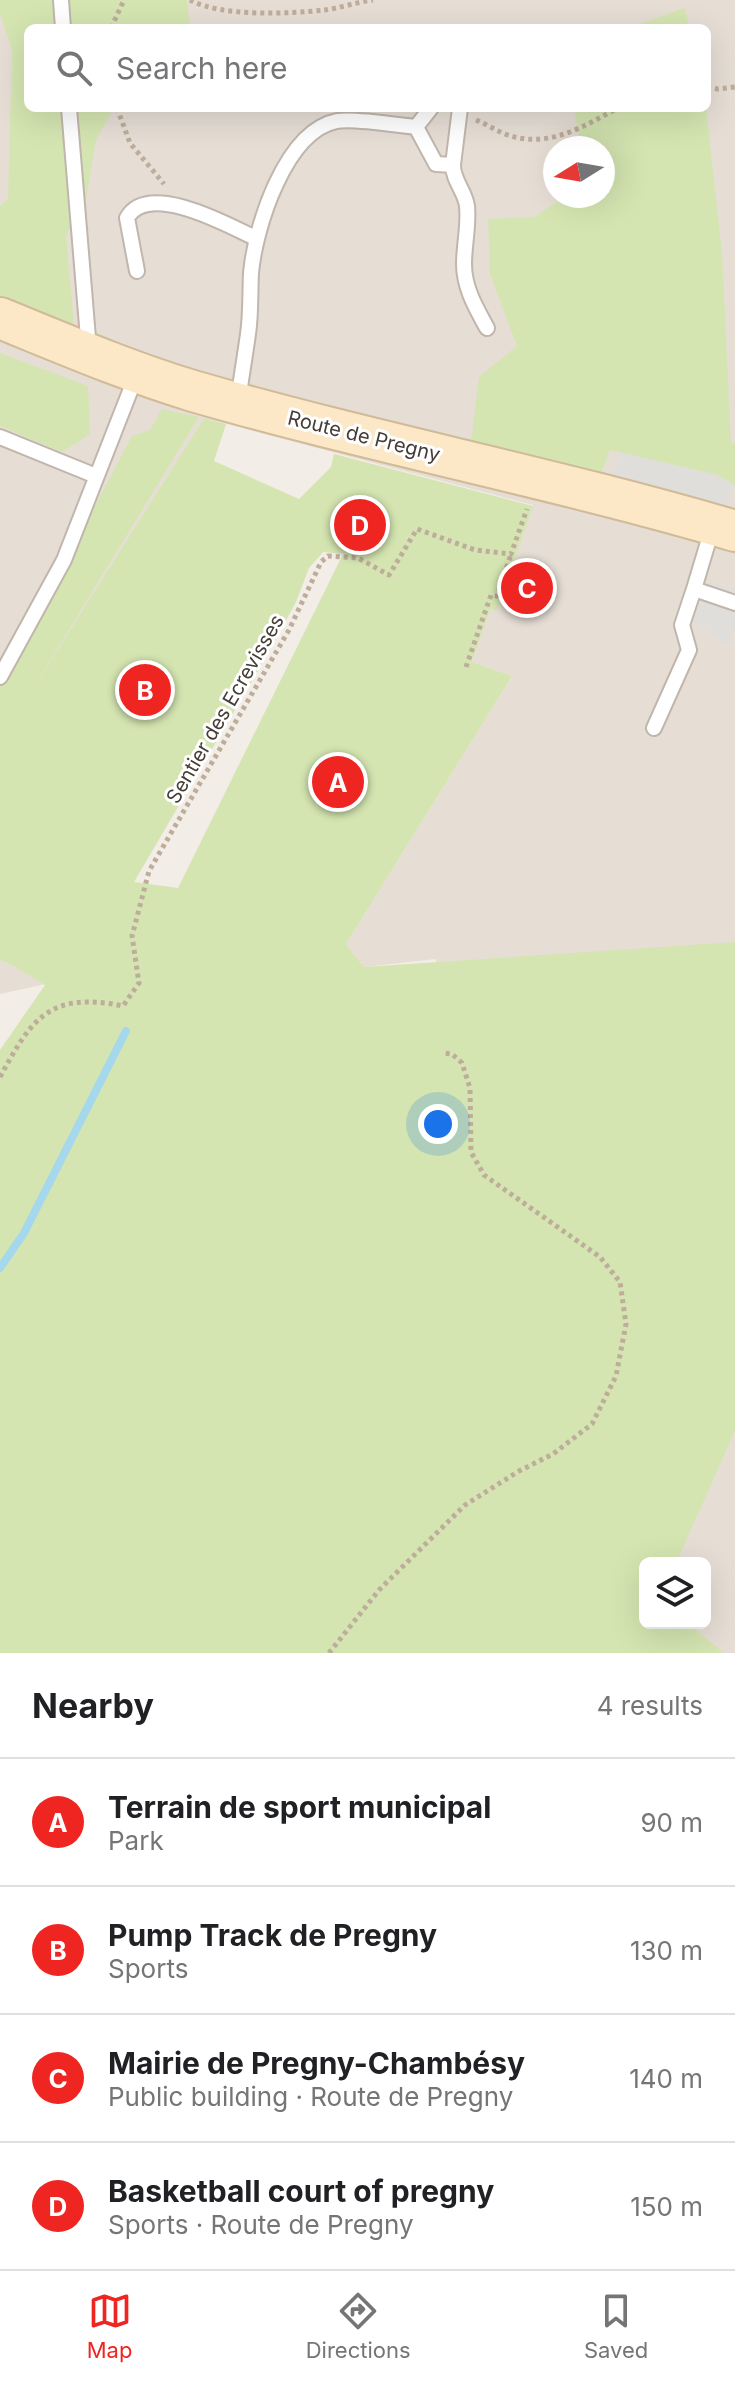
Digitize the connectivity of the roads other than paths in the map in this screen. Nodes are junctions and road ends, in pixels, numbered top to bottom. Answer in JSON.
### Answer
{"nodes":[{"id":1,"x":61,"y":0,"type":"edge"},
{"id":2,"x":63,"y":24,"type":"edge"},
{"id":3,"x":69,"y":112,"type":"edge"},
{"id":4,"x":428,"y":112,"type":"edge"},
{"id":5,"x":460,"y":112,"type":"edge"},
{"id":6,"x":416,"y":127,"type":"junction"},
{"id":7,"x":453,"y":165,"type":"junction"},
{"id":8,"x":257,"y":239,"type":"junction"},
{"id":9,"x":137,"y":271,"type":"dead end"},
{"id":10,"x":0,"y":318,"type":"edge"},
{"id":11,"x":487,"y":328,"type":"dead end"},
{"id":12,"x":89,"y":354,"type":"junction"},
{"id":13,"x":138,"y":372,"type":"junction"},
{"id":14,"x":237,"y":402,"type":"junction"},
{"id":15,"x":0,"y":437,"type":"edge"},
{"id":16,"x":96,"y":476,"type":"junction"},
{"id":17,"x":724,"y":528,"type":"edge"},
{"id":18,"x":694,"y":589,"type":"junction"},
{"id":19,"x":735,"y":603,"type":"edge"},
{"id":20,"x":0,"y":677,"type":"edge"},
{"id":21,"x":654,"y":728,"type":"dead end"}],
"edges":[{"from":1,"to":2,"type":"lane"},
{"from":3,"to":12,"type":"lane"},
{"from":4,"to":6,"type":"lane"},
{"from":5,"to":7,"type":"lane"},
{"from":6,"to":7,"type":"lane"},
{"from":6,"to":8,"type":"lane"},
{"from":7,"to":11,"type":"lane"},
{"from":8,"to":9,"type":"lane"},
{"from":8,"to":14,"type":"lane"},
{"from":10,"to":12,"type":"street","name":"Route de Pregny"},
{"from":12,"to":13,"type":"street","name":"Route de Pregny"},
{"from":13,"to":14,"type":"street","name":"Route de Pregny"},
{"from":13,"to":16,"type":"lane"},
{"from":14,"to":17,"type":"street","name":"Route de Pregny"},
{"from":15,"to":16,"type":"lane"},
{"from":16,"to":20,"type":"lane"},
{"from":17,"to":18,"type":"lane"},
{"from":18,"to":19,"type":"lane"},
{"from":18,"to":21,"type":"lane"}]}
